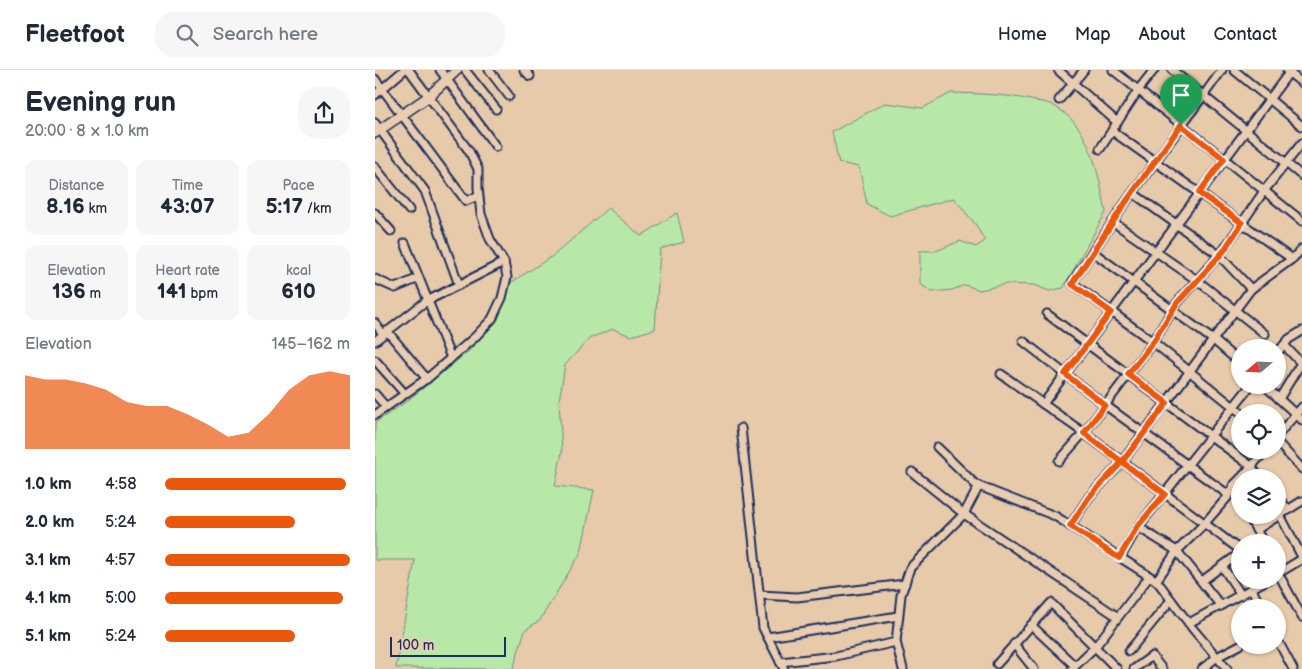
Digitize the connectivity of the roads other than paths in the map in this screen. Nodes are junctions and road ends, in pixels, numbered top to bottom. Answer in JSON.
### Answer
{"nodes":[{"id":1,"x":403,"y":70,"type":"edge"},
{"id":2,"x":409,"y":70,"type":"edge"},
{"id":3,"x":440,"y":70,"type":"edge"},
{"id":4,"x":457,"y":70,"type":"edge"},
{"id":5,"x":465,"y":70,"type":"edge"},
{"id":6,"x":489,"y":70,"type":"edge"},
{"id":7,"x":1058,"y":70,"type":"edge"},
{"id":8,"x":1084,"y":70,"type":"edge"},
{"id":9,"x":1113,"y":70,"type":"edge"},
{"id":10,"x":1154,"y":70,"type":"edge"},
{"id":11,"x":1172,"y":70,"type":"edge"},
{"id":12,"x":1222,"y":70,"type":"edge"},
{"id":13,"x":1234,"y":70,"type":"edge"},
{"id":14,"x":1288,"y":71,"type":"edge"},
{"id":15,"x":375,"y":78,"type":"edge"},
{"id":16,"x":446,"y":80,"type":"junction"},
{"id":17,"x":1073,"y":83,"type":"junction"},
{"id":18,"x":1302,"y":83,"type":"edge"},
{"id":19,"x":382,"y":88,"type":"junction"},
{"id":20,"x":1138,"y":90,"type":"junction"},
{"id":21,"x":375,"y":95,"type":"edge"},
{"id":22,"x":509,"y":96,"type":"dead end"},
{"id":23,"x":1203,"y":96,"type":"junction"},
{"id":24,"x":428,"y":97,"type":"junction"},
{"id":25,"x":1269,"y":99,"type":"junction"},
{"id":26,"x":1059,"y":100,"type":"dead end"},
{"id":27,"x":496,"y":109,"type":"dead end"},
{"id":28,"x":402,"y":115,"type":"junction"},
{"id":29,"x":1117,"y":122,"type":"junction"},
{"id":30,"x":1181,"y":125,"type":"junction"},
{"id":31,"x":1302,"y":126,"type":"edge"},
{"id":32,"x":377,"y":128,"type":"edge"},
{"id":33,"x":1246,"y":130,"type":"junction"},
{"id":34,"x":1112,"y":131,"type":"junction"},
{"id":35,"x":1302,"y":143,"type":"edge"},
{"id":36,"x":496,"y":147,"type":"dead end"},
{"id":37,"x":1100,"y":149,"type":"dead end"},
{"id":38,"x":1224,"y":159,"type":"junction"},
{"id":39,"x":1155,"y":162,"type":"junction"},
{"id":40,"x":1286,"y":163,"type":"junction"},
{"id":41,"x":375,"y":167,"type":"edge"},
{"id":42,"x":1302,"y":176,"type":"edge"},
{"id":43,"x":1264,"y":191,"type":"junction"},
{"id":44,"x":1133,"y":193,"type":"junction"},
{"id":45,"x":1199,"y":193,"type":"junction"},
{"id":46,"x":479,"y":196,"type":"junction"},
{"id":47,"x":409,"y":210,"type":"dead end"},
{"id":48,"x":375,"y":213,"type":"edge"},
{"id":49,"x":1113,"y":222,"type":"junction"},
{"id":50,"x":1302,"y":222,"type":"edge"},
{"id":51,"x":1242,"y":223,"type":"junction"},
{"id":52,"x":1176,"y":224,"type":"junction"},
{"id":53,"x":391,"y":230,"type":"dead end"},
{"id":54,"x":405,"y":243,"type":"dead end"},
{"id":55,"x":1302,"y":248,"type":"edge"},
{"id":56,"x":1093,"y":252,"type":"junction"},
{"id":57,"x":1156,"y":252,"type":"junction"},
{"id":58,"x":1219,"y":256,"type":"junction"},
{"id":59,"x":1292,"y":259,"type":"junction"},
{"id":60,"x":504,"y":262,"type":"junction"},
{"id":61,"x":419,"y":278,"type":"junction"},
{"id":62,"x":375,"y":279,"type":"edge"},
{"id":63,"x":1197,"y":281,"type":"junction"},
{"id":64,"x":1133,"y":282,"type":"junction"},
{"id":65,"x":459,"y":285,"type":"junction"},
{"id":66,"x":1251,"y":289,"type":"junction"},
{"id":67,"x":428,"y":300,"type":"junction"},
{"id":68,"x":1172,"y":310,"type":"junction"},
{"id":69,"x":1236,"y":311,"type":"junction"},
{"id":70,"x":1111,"y":312,"type":"junction"},
{"id":71,"x":1047,"y":314,"type":"dead end"},
{"id":72,"x":375,"y":323,"type":"edge"},
{"id":73,"x":1302,"y":331,"type":"edge"},
{"id":74,"x":385,"y":333,"type":"junction"},
{"id":75,"x":1265,"y":334,"type":"dead end"},
{"id":76,"x":1214,"y":340,"type":"junction"},
{"id":77,"x":375,"y":341,"type":"edge"},
{"id":78,"x":1023,"y":341,"type":"dead end"},
{"id":79,"x":1153,"y":342,"type":"junction"},
{"id":80,"x":1286,"y":343,"type":"edge"},
{"id":81,"x":1087,"y":344,"type":"junction"},
{"id":82,"x":1286,"y":348,"type":"edge"},
{"id":83,"x":1231,"y":355,"type":"edge"},
{"id":84,"x":451,"y":358,"type":"junction"},
{"id":85,"x":375,"y":360,"type":"edge"},
{"id":86,"x":1302,"y":364,"type":"edge"},
{"id":87,"x":1190,"y":372,"type":"junction"},
{"id":88,"x":1001,"y":374,"type":"dead end"},
{"id":89,"x":1065,"y":374,"type":"junction"},
{"id":90,"x":1128,"y":374,"type":"junction"},
{"id":91,"x":427,"y":378,"type":"junction"},
{"id":92,"x":375,"y":394,"type":"edge"},
{"id":93,"x":405,"y":394,"type":"junction"},
{"id":94,"x":1244,"y":394,"type":"edge"},
{"id":95,"x":1274,"y":394,"type":"edge"},
{"id":96,"x":1279,"y":399,"type":"junction"},
{"id":97,"x":1167,"y":403,"type":"junction"},
{"id":98,"x":1043,"y":404,"type":"junction"},
{"id":99,"x":1235,"y":404,"type":"edge"},
{"id":100,"x":1105,"y":405,"type":"junction"},
{"id":101,"x":1231,"y":405,"type":"edge"},
{"id":102,"x":387,"y":407,"type":"junction"},
{"id":103,"x":1302,"y":407,"type":"edge"},
{"id":104,"x":1231,"y":410,"type":"edge"},
{"id":105,"x":375,"y":415,"type":"edge"},
{"id":106,"x":1299,"y":417,"type":"edge"},
{"id":107,"x":741,"y":428,"type":"dead end"},
{"id":108,"x":1286,"y":428,"type":"edge"},
{"id":109,"x":1084,"y":433,"type":"junction"},
{"id":110,"x":1144,"y":433,"type":"junction"},
{"id":111,"x":1210,"y":436,"type":"junction"},
{"id":112,"x":937,"y":447,"type":"dead end"},
{"id":113,"x":1286,"y":452,"type":"edge"},
{"id":114,"x":1257,"y":459,"type":"edge"},
{"id":115,"x":1059,"y":461,"type":"dead end"},
{"id":116,"x":1122,"y":462,"type":"junction"},
{"id":117,"x":1187,"y":465,"type":"junction"},
{"id":118,"x":1251,"y":466,"type":"junction"},
{"id":119,"x":1248,"y":469,"type":"edge"},
{"id":120,"x":1254,"y":469,"type":"edge"},
{"id":121,"x":1302,"y":470,"type":"edge"},
{"id":122,"x":912,"y":472,"type":"dead end"},
{"id":123,"x":979,"y":486,"type":"junction"},
{"id":124,"x":1231,"y":491,"type":"edge"},
{"id":125,"x":1165,"y":494,"type":"junction"},
{"id":126,"x":1231,"y":494,"type":"edge"},
{"id":127,"x":1301,"y":504,"type":"edge"},
{"id":128,"x":1286,"y":507,"type":"edge"},
{"id":129,"x":1289,"y":510,"type":"junction"},
{"id":130,"x":1286,"y":512,"type":"edge"},
{"id":131,"x":964,"y":514,"type":"junction"},
{"id":132,"x":1204,"y":524,"type":"junction"},
{"id":133,"x":1253,"y":524,"type":"edge"},
{"id":134,"x":1266,"y":524,"type":"edge"},
{"id":135,"x":1285,"y":524,"type":"edge"},
{"id":136,"x":1070,"y":526,"type":"junction"},
{"id":137,"x":1137,"y":527,"type":"junction"},
{"id":138,"x":1256,"y":530,"type":"junction"},
{"id":139,"x":1257,"y":534,"type":"edge"},
{"id":140,"x":1231,"y":545,"type":"edge"},
{"id":141,"x":1177,"y":551,"type":"junction"},
{"id":142,"x":1119,"y":558,"type":"junction"},
{"id":143,"x":1302,"y":558,"type":"edge"},
{"id":144,"x":1231,"y":559,"type":"edge"},
{"id":145,"x":1222,"y":566,"type":"junction"},
{"id":146,"x":1286,"y":568,"type":"edge"},
{"id":147,"x":1153,"y":579,"type":"junction"},
{"id":148,"x":1202,"y":581,"type":"junction"},
{"id":149,"x":905,"y":584,"type":"junction"},
{"id":150,"x":1286,"y":588,"type":"edge"},
{"id":151,"x":1252,"y":589,"type":"joint"},
{"id":152,"x":760,"y":595,"type":"junction"},
{"id":153,"x":1241,"y":595,"type":"junction"},
{"id":154,"x":1257,"y":599,"type":"edge"},
{"id":155,"x":1171,"y":600,"type":"junction"},
{"id":156,"x":1221,"y":606,"type":"junction"},
{"id":157,"x":898,"y":616,"type":"junction"},
{"id":158,"x":1118,"y":617,"type":"junction"},
{"id":159,"x":1302,"y":617,"type":"edge"},
{"id":160,"x":1189,"y":623,"type":"junction"},
{"id":161,"x":1031,"y":625,"type":"junction"},
{"id":162,"x":767,"y":637,"type":"junction"},
{"id":163,"x":895,"y":642,"type":"junction"},
{"id":164,"x":1014,"y":644,"type":"junction"},
{"id":165,"x":1095,"y":647,"type":"junction"},
{"id":166,"x":1231,"y":650,"type":"edge"},
{"id":167,"x":1129,"y":651,"type":"dead end"},
{"id":168,"x":1285,"y":654,"type":"edge"},
{"id":169,"x":1217,"y":657,"type":"junction"},
{"id":170,"x":997,"y":664,"type":"dead end"},
{"id":171,"x":782,"y":666,"type":"edge"},
{"id":172,"x":1074,"y":668,"type":"edge"},
{"id":173,"x":901,"y":669,"type":"edge"},
{"id":174,"x":1034,"y":669,"type":"edge"},
{"id":175,"x":1117,"y":669,"type":"edge"},
{"id":176,"x":1134,"y":669,"type":"edge"},
{"id":177,"x":1162,"y":669,"type":"edge"},
{"id":178,"x":1202,"y":669,"type":"edge"},
{"id":179,"x":1227,"y":669,"type":"edge"},
{"id":180,"x":1293,"y":669,"type":"edge"}],
"edges":[{"from":1,"to":19,"type":"street"},
{"from":2,"to":24,"type":"street"},
{"from":3,"to":16,"type":"street"},
{"from":4,"to":16,"type":"street"},
{"from":5,"to":27,"type":"street"},
{"from":6,"to":22,"type":"street"},
{"from":7,"to":17,"type":"street"},
{"from":8,"to":17,"type":"street"},
{"from":9,"to":20,"type":"street"},
{"from":10,"to":20,"type":"street"},
{"from":11,"to":23,"type":"street"},
{"from":12,"to":23,"type":"street"},
{"from":13,"to":25,"type":"street"},
{"from":14,"to":18,"type":"street"},
{"from":14,"to":25,"type":"street"},
{"from":15,"to":19,"type":"street"},
{"from":16,"to":24,"type":"street"},
{"from":16,"to":36,"type":"street"},
{"from":17,"to":26,"type":"street"},
{"from":17,"to":29,"type":"street"},
{"from":19,"to":21,"type":"street"},
{"from":19,"to":28,"type":"street"},
{"from":20,"to":29,"type":"street"},
{"from":20,"to":30,"type":"street"},
{"from":23,"to":30,"type":"street"},
{"from":23,"to":33,"type":"street"},
{"from":24,"to":28,"type":"street"},
{"from":24,"to":46,"type":"street"},
{"from":25,"to":31,"type":"street"},
{"from":25,"to":33,"type":"street"},
{"from":28,"to":32,"type":"street"},
{"from":28,"to":46,"type":"street"},
{"from":29,"to":34,"type":"street"},
{"from":30,"to":38,"type":"street"},
{"from":30,"to":39,"type":"street"},
{"from":32,"to":65,"type":"street"},
{"from":33,"to":38,"type":"street"},
{"from":33,"to":40,"type":"street"},
{"from":34,"to":37,"type":"street"},
{"from":34,"to":39,"type":"street"},
{"from":35,"to":40,"type":"street"},
{"from":38,"to":43,"type":"street"},
{"from":38,"to":45,"type":"street"},
{"from":39,"to":44,"type":"street"},
{"from":39,"to":45,"type":"street"},
{"from":40,"to":42,"type":"street"},
{"from":40,"to":43,"type":"street"},
{"from":41,"to":47,"type":"street"},
{"from":43,"to":50,"type":"street"},
{"from":43,"to":51,"type":"street"},
{"from":44,"to":49,"type":"street"},
{"from":44,"to":52,"type":"street"},
{"from":45,"to":51,"type":"street"},
{"from":45,"to":52,"type":"street"},
{"from":46,"to":60,"type":"street"},
{"from":48,"to":53,"type":"street"},
{"from":49,"to":56,"type":"street"},
{"from":49,"to":57,"type":"street"},
{"from":51,"to":58,"type":"street"},
{"from":51,"to":59,"type":"street"},
{"from":52,"to":57,"type":"street"},
{"from":52,"to":58,"type":"street"},
{"from":54,"to":61,"type":"street"},
{"from":55,"to":59,"type":"street"},
{"from":56,"to":64,"type":"street"},
{"from":56,"to":70,"type":"street"},
{"from":57,"to":63,"type":"street"},
{"from":57,"to":64,"type":"street"},
{"from":58,"to":63,"type":"street"},
{"from":58,"to":66,"type":"street"},
{"from":59,"to":66,"type":"street"},
{"from":60,"to":65,"type":"street"},
{"from":60,"to":84,"type":"street"},
{"from":61,"to":62,"type":"street"},
{"from":61,"to":67,"type":"street"},
{"from":63,"to":68,"type":"street"},
{"from":63,"to":69,"type":"street"},
{"from":64,"to":68,"type":"street"},
{"from":64,"to":70,"type":"street"},
{"from":65,"to":67,"type":"street"},
{"from":66,"to":69,"type":"street"},
{"from":67,"to":74,"type":"street"},
{"from":67,"to":84,"type":"street"},
{"from":68,"to":76,"type":"street"},
{"from":68,"to":79,"type":"street"},
{"from":69,"to":75,"type":"street"},
{"from":69,"to":76,"type":"street"},
{"from":70,"to":79,"type":"street"},
{"from":70,"to":81,"type":"street"},
{"from":71,"to":81,"type":"street"},
{"from":72,"to":74,"type":"street"},
{"from":73,"to":80,"type":"street"},
{"from":74,"to":77,"type":"street"},
{"from":74,"to":91,"type":"street"},
{"from":76,"to":83,"type":"street"},
{"from":76,"to":87,"type":"street"},
{"from":78,"to":89,"type":"street"},
{"from":79,"to":87,"type":"street"},
{"from":79,"to":90,"type":"street"},
{"from":81,"to":89,"type":"street"},
{"from":81,"to":90,"type":"street"},
{"from":82,"to":86,"type":"street"},
{"from":84,"to":91,"type":"street"},
{"from":85,"to":93,"type":"street"},
{"from":86,"to":96,"type":"street"},
{"from":87,"to":97,"type":"street"},
{"from":87,"to":101,"type":"street"},
{"from":88,"to":98,"type":"street"},
{"from":89,"to":98,"type":"street"},
{"from":89,"to":100,"type":"street"},
{"from":90,"to":97,"type":"street"},
{"from":90,"to":100,"type":"street"},
{"from":91,"to":93,"type":"street"},
{"from":92,"to":102,"type":"street"},
{"from":93,"to":102,"type":"street"},
{"from":94,"to":99,"type":"street"},
{"from":95,"to":96,"type":"street"},
{"from":96,"to":106,"type":"street"},
{"from":97,"to":110,"type":"street"},
{"from":97,"to":111,"type":"street"},
{"from":98,"to":109,"type":"street"},
{"from":100,"to":109,"type":"street"},
{"from":100,"to":110,"type":"street"},
{"from":102,"to":105,"type":"street"},
{"from":103,"to":106,"type":"street"},
{"from":104,"to":111,"type":"street"},
{"from":106,"to":108,"type":"street"},
{"from":107,"to":152,"type":"street"},
{"from":109,"to":115,"type":"street"},
{"from":109,"to":116,"type":"street"},
{"from":110,"to":116,"type":"street"},
{"from":110,"to":117,"type":"street"},
{"from":111,"to":117,"type":"street"},
{"from":111,"to":118,"type":"street"},
{"from":112,"to":123,"type":"street"},
{"from":113,"to":121,"type":"street"},
{"from":114,"to":118,"type":"street"},
{"from":116,"to":125,"type":"street"},
{"from":116,"to":136,"type":"street"},
{"from":117,"to":124,"type":"street"},
{"from":117,"to":125,"type":"street"},
{"from":118,"to":119,"type":"street"},
{"from":118,"to":120,"type":"street"},
{"from":122,"to":131,"type":"street"},
{"from":123,"to":131,"type":"street"},
{"from":123,"to":136,"type":"street"},
{"from":125,"to":132,"type":"street"},
{"from":125,"to":137,"type":"street"},
{"from":126,"to":132,"type":"street"},
{"from":127,"to":129,"type":"street"},
{"from":128,"to":129,"type":"street"},
{"from":129,"to":130,"type":"street"},
{"from":131,"to":149,"type":"street"},
{"from":131,"to":158,"type":"street"},
{"from":132,"to":140,"type":"street"},
{"from":132,"to":141,"type":"street"},
{"from":133,"to":138,"type":"street"},
{"from":134,"to":138,"type":"street"},
{"from":135,"to":143,"type":"street"},
{"from":136,"to":142,"type":"street"},
{"from":137,"to":141,"type":"street"},
{"from":137,"to":142,"type":"street"},
{"from":138,"to":139,"type":"street"},
{"from":141,"to":147,"type":"street"},
{"from":141,"to":148,"type":"street"},
{"from":142,"to":147,"type":"street"},
{"from":143,"to":146,"type":"street"},
{"from":144,"to":145,"type":"street"},
{"from":145,"to":148,"type":"street"},
{"from":145,"to":153,"type":"street"},
{"from":147,"to":155,"type":"street"},
{"from":147,"to":158,"type":"street"},
{"from":148,"to":156,"type":"street"},
{"from":149,"to":152,"type":"street"},
{"from":149,"to":157,"type":"street"},
{"from":150,"to":159,"type":"street"},
{"from":151,"to":153,"type":"street"},
{"from":151,"to":154,"type":"street"},
{"from":152,"to":162,"type":"street"},
{"from":153,"to":156,"type":"street"},
{"from":155,"to":160,"type":"street"},
{"from":155,"to":167,"type":"street"},
{"from":156,"to":160,"type":"street"},
{"from":157,"to":162,"type":"street"},
{"from":157,"to":163,"type":"street"},
{"from":158,"to":165,"type":"street"},
{"from":160,"to":169,"type":"street"},
{"from":161,"to":164,"type":"street"},
{"from":161,"to":165,"type":"street"},
{"from":161,"to":172,"type":"street"},
{"from":162,"to":171,"type":"street"},
{"from":163,"to":171,"type":"street"},
{"from":163,"to":173,"type":"street"},
{"from":164,"to":170,"type":"street"},
{"from":164,"to":174,"type":"street"},
{"from":165,"to":172,"type":"street"},
{"from":165,"to":175,"type":"street"},
{"from":166,"to":169,"type":"street"},
{"from":168,"to":180,"type":"street"},
{"from":169,"to":178,"type":"street"},
{"from":169,"to":179,"type":"street"},
{"from":176,"to":177,"type":"street"}]}
